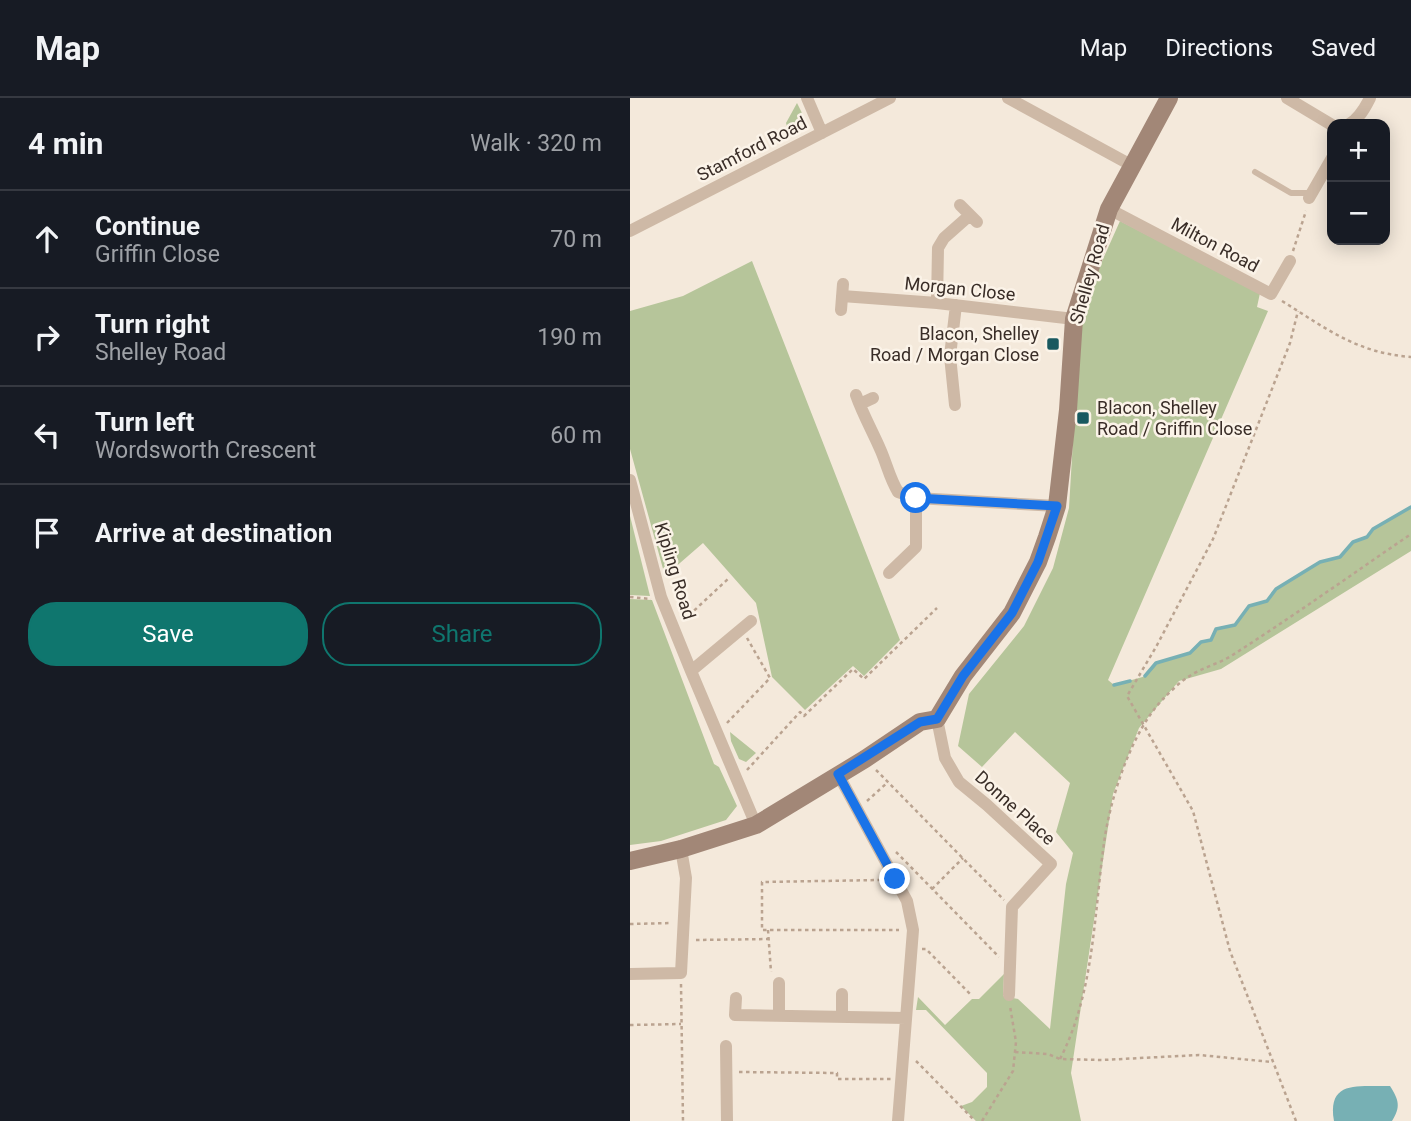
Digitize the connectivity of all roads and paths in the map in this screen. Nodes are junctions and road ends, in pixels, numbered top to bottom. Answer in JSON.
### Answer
{"nodes":[{"id":1,"x":807,"y":98,"type":"edge"},
{"id":2,"x":890,"y":98,"type":"edge"},
{"id":3,"x":1008,"y":98,"type":"edge"},
{"id":4,"x":1169,"y":98,"type":"edge"},
{"id":5,"x":1287,"y":98,"type":"edge"},
{"id":6,"x":1370,"y":98,"type":"edge"},
{"id":7,"x":1026,"y":102,"type":"edge"},
{"id":8,"x":1355,"y":119,"type":"edge"},
{"id":9,"x":1327,"y":122,"type":"edge"},
{"id":10,"x":822,"y":133,"type":"junction"},
{"id":11,"x":1131,"y":165,"type":"junction"},
{"id":12,"x":1327,"y":167,"type":"edge"},
{"id":13,"x":1255,"y":172,"type":"dead end"},
{"id":14,"x":1311,"y":195,"type":"junction"},
{"id":15,"x":960,"y":205,"type":"dead end"},
{"id":16,"x":1109,"y":209,"type":"junction"},
{"id":17,"x":630,"y":231,"type":"edge"},
{"id":18,"x":1290,"y":261,"type":"joint"},
{"id":19,"x":1271,"y":294,"type":"junction"},
{"id":20,"x":842,"y":297,"type":"dead end"},
{"id":21,"x":937,"y":303,"type":"junction"},
{"id":22,"x":956,"y":305,"type":"junction"},
{"id":23,"x":1298,"y":311,"type":"junction"},
{"id":24,"x":1074,"y":319,"type":"junction"},
{"id":25,"x":1411,"y":356,"type":"edge"},
{"id":26,"x":950,"y":397,"type":"dead end"},
{"id":27,"x":873,"y":398,"type":"dead end"},
{"id":28,"x":630,"y":480,"type":"edge"},
{"id":29,"x":916,"y":498,"type":"junction"},
{"id":30,"x":1057,"y":506,"type":"junction"},
{"id":31,"x":1411,"y":534,"type":"edge"},
{"id":32,"x":891,"y":565,"type":"dead end"},
{"id":33,"x":729,"y":578,"type":"dead end"},
{"id":34,"x":630,"y":597,"type":"edge"},
{"id":35,"x":661,"y":597,"type":"junction"},
{"id":36,"x":937,"y":608,"type":"dead end"},
{"id":37,"x":751,"y":621,"type":"dead end"},
{"id":38,"x":674,"y":629,"type":"junction"},
{"id":39,"x":738,"y":629,"type":"junction"},
{"id":40,"x":691,"y":671,"type":"junction"},
{"id":41,"x":937,"y":719,"type":"junction"},
{"id":42,"x":1144,"y":726,"type":"junction"},
{"id":43,"x":718,"y":733,"type":"junction"},
{"id":44,"x":865,"y":759,"type":"junction"},
{"id":45,"x":838,"y":774,"type":"junction"},
{"id":46,"x":737,"y":780,"type":"junction"},
{"id":47,"x":888,"y":782,"type":"junction"},
{"id":48,"x":857,"y":810,"type":"junction"},
{"id":49,"x":756,"y":825,"type":"junction"},
{"id":50,"x":888,"y":845,"type":"dead end"},
{"id":51,"x":681,"y":849,"type":"junction"},
{"id":52,"x":963,"y":858,"type":"junction"},
{"id":53,"x":630,"y":861,"type":"edge"},
{"id":54,"x":895,"y":879,"type":"junction"},
{"id":55,"x":932,"y":889,"type":"junction"},
{"id":56,"x":1012,"y":908,"type":"junction"},
{"id":57,"x":684,"y":923,"type":"junction"},
{"id":58,"x":630,"y":924,"type":"edge"},
{"id":59,"x":768,"y":930,"type":"junction"},
{"id":60,"x":913,"y":930,"type":"junction"},
{"id":61,"x":769,"y":939,"type":"junction"},
{"id":62,"x":682,"y":940,"type":"junction"},
{"id":63,"x":912,"y":949,"type":"junction"},
{"id":64,"x":1009,"y":967,"type":"junction"},
{"id":65,"x":681,"y":973,"type":"junction"},
{"id":66,"x":630,"y":974,"type":"edge"},
{"id":67,"x":779,"y":983,"type":"joint"},
{"id":68,"x":842,"y":994,"type":"dead end"},
{"id":69,"x":1009,"y":995,"type":"joint"},
{"id":70,"x":972,"y":996,"type":"dead end"},
{"id":71,"x":736,"y":998,"type":"dead end"},
{"id":72,"x":779,"y":1016,"type":"junction"},
{"id":73,"x":842,"y":1017,"type":"junction"},
{"id":74,"x":906,"y":1018,"type":"junction"},
{"id":75,"x":681,"y":1024,"type":"junction"},
{"id":76,"x":630,"y":1025,"type":"edge"},
{"id":77,"x":726,"y":1046,"type":"dead end"},
{"id":78,"x":904,"y":1048,"type":"junction"},
{"id":79,"x":1015,"y":1052,"type":"junction"},
{"id":80,"x":1060,"y":1059,"type":"junction"},
{"id":81,"x":1272,"y":1062,"type":"junction"},
{"id":82,"x":733,"y":1072,"type":"junction"},
{"id":83,"x":901,"y":1079,"type":"junction"},
{"id":84,"x":682,"y":1121,"type":"edge"},
{"id":85,"x":727,"y":1121,"type":"edge"},
{"id":86,"x":898,"y":1121,"type":"edge"},
{"id":87,"x":975,"y":1121,"type":"edge"},
{"id":88,"x":982,"y":1121,"type":"edge"},
{"id":89,"x":1296,"y":1121,"type":"edge"}],
"edges":[{"from":1,"to":10,"type":"street"},
{"from":2,"to":10,"type":"street","name":"Stamford Road"},
{"from":3,"to":7,"type":"street"},
{"from":4,"to":11,"type":"street","name":"Shelley Road"},
{"from":5,"to":9,"type":"street"},
{"from":6,"to":8,"type":"street"},
{"from":7,"to":11,"type":"street"},
{"from":10,"to":17,"type":"street","name":"Stamford Road"},
{"from":11,"to":16,"type":"street","name":"Shelley Road"},
{"from":12,"to":14,"type":"street"},
{"from":13,"to":14,"type":"lane"},
{"from":14,"to":18,"type":"path"},
{"from":15,"to":21,"type":"street"},
{"from":16,"to":19,"type":"street","name":"Milton Road"},
{"from":16,"to":24,"type":"street","name":"Shelley Road"},
{"from":18,"to":19,"type":"street","name":"Milton Road"},
{"from":19,"to":23,"type":"path"},
{"from":20,"to":21,"type":"street","name":"Morgan Close"},
{"from":21,"to":22,"type":"street","name":"Morgan Close"},
{"from":22,"to":24,"type":"street","name":"Morgan Close"},
{"from":22,"to":26,"type":"street"},
{"from":23,"to":25,"type":"path"},
{"from":23,"to":42,"type":"path"},
{"from":24,"to":30,"type":"street","name":"Shelley Road"},
{"from":27,"to":29,"type":"street"},
{"from":28,"to":35,"type":"street","name":"Kipling Road"},
{"from":29,"to":30,"type":"street"},
{"from":29,"to":32,"type":"street"},
{"from":30,"to":41,"type":"street","name":"Shelley Road"},
{"from":31,"to":42,"type":"path"},
{"from":33,"to":38,"type":"path"},
{"from":34,"to":35,"type":"path"},
{"from":35,"to":38,"type":"street","name":"Kipling Road"},
{"from":36,"to":46,"type":"path"},
{"from":37,"to":39,"type":"street"},
{"from":38,"to":40,"type":"street","name":"Kipling Road"},
{"from":39,"to":40,"type":"street"},
{"from":39,"to":43,"type":"path"},
{"from":40,"to":43,"type":"street","name":"Kipling Road"},
{"from":41,"to":44,"type":"street"},
{"from":41,"to":56,"type":"street","name":"Donne Place"},
{"from":42,"to":80,"type":"path"},
{"from":42,"to":81,"type":"path"},
{"from":43,"to":46,"type":"street","name":"Kipling Road"},
{"from":44,"to":45,"type":"street"},
{"from":44,"to":47,"type":"path"},
{"from":45,"to":48,"type":"street"},
{"from":45,"to":49,"type":"street"},
{"from":46,"to":49,"type":"street","name":"Kipling Road"},
{"from":47,"to":48,"type":"path"},
{"from":47,"to":52,"type":"path"},
{"from":48,"to":54,"type":"street"},
{"from":49,"to":51,"type":"street"},
{"from":50,"to":55,"type":"path"},
{"from":51,"to":53,"type":"street"},
{"from":51,"to":57,"type":"street"},
{"from":52,"to":55,"type":"path"},
{"from":52,"to":56,"type":"path"},
{"from":54,"to":59,"type":"path"},
{"from":54,"to":60,"type":"street"},
{"from":55,"to":64,"type":"path"},
{"from":56,"to":64,"type":"street"},
{"from":57,"to":58,"type":"path"},
{"from":57,"to":62,"type":"street"},
{"from":59,"to":60,"type":"path"},
{"from":59,"to":61,"type":"path"},
{"from":60,"to":63,"type":"street"},
{"from":61,"to":62,"type":"path"},
{"from":61,"to":67,"type":"path"},
{"from":62,"to":65,"type":"street"},
{"from":63,"to":70,"type":"path"},
{"from":63,"to":74,"type":"street"},
{"from":64,"to":69,"type":"street"},
{"from":65,"to":66,"type":"street"},
{"from":65,"to":75,"type":"path"},
{"from":67,"to":72,"type":"street"},
{"from":68,"to":73,"type":"street"},
{"from":69,"to":79,"type":"path"},
{"from":71,"to":72,"type":"street"},
{"from":72,"to":73,"type":"street"},
{"from":73,"to":74,"type":"street"},
{"from":74,"to":78,"type":"street"},
{"from":75,"to":76,"type":"path"},
{"from":75,"to":84,"type":"path"},
{"from":77,"to":82,"type":"street"},
{"from":78,"to":83,"type":"street"},
{"from":78,"to":87,"type":"path"},
{"from":79,"to":80,"type":"path"},
{"from":79,"to":88,"type":"path"},
{"from":80,"to":81,"type":"path"},
{"from":81,"to":89,"type":"path"},
{"from":82,"to":83,"type":"path"},
{"from":82,"to":85,"type":"street"},
{"from":83,"to":86,"type":"street"}]}
